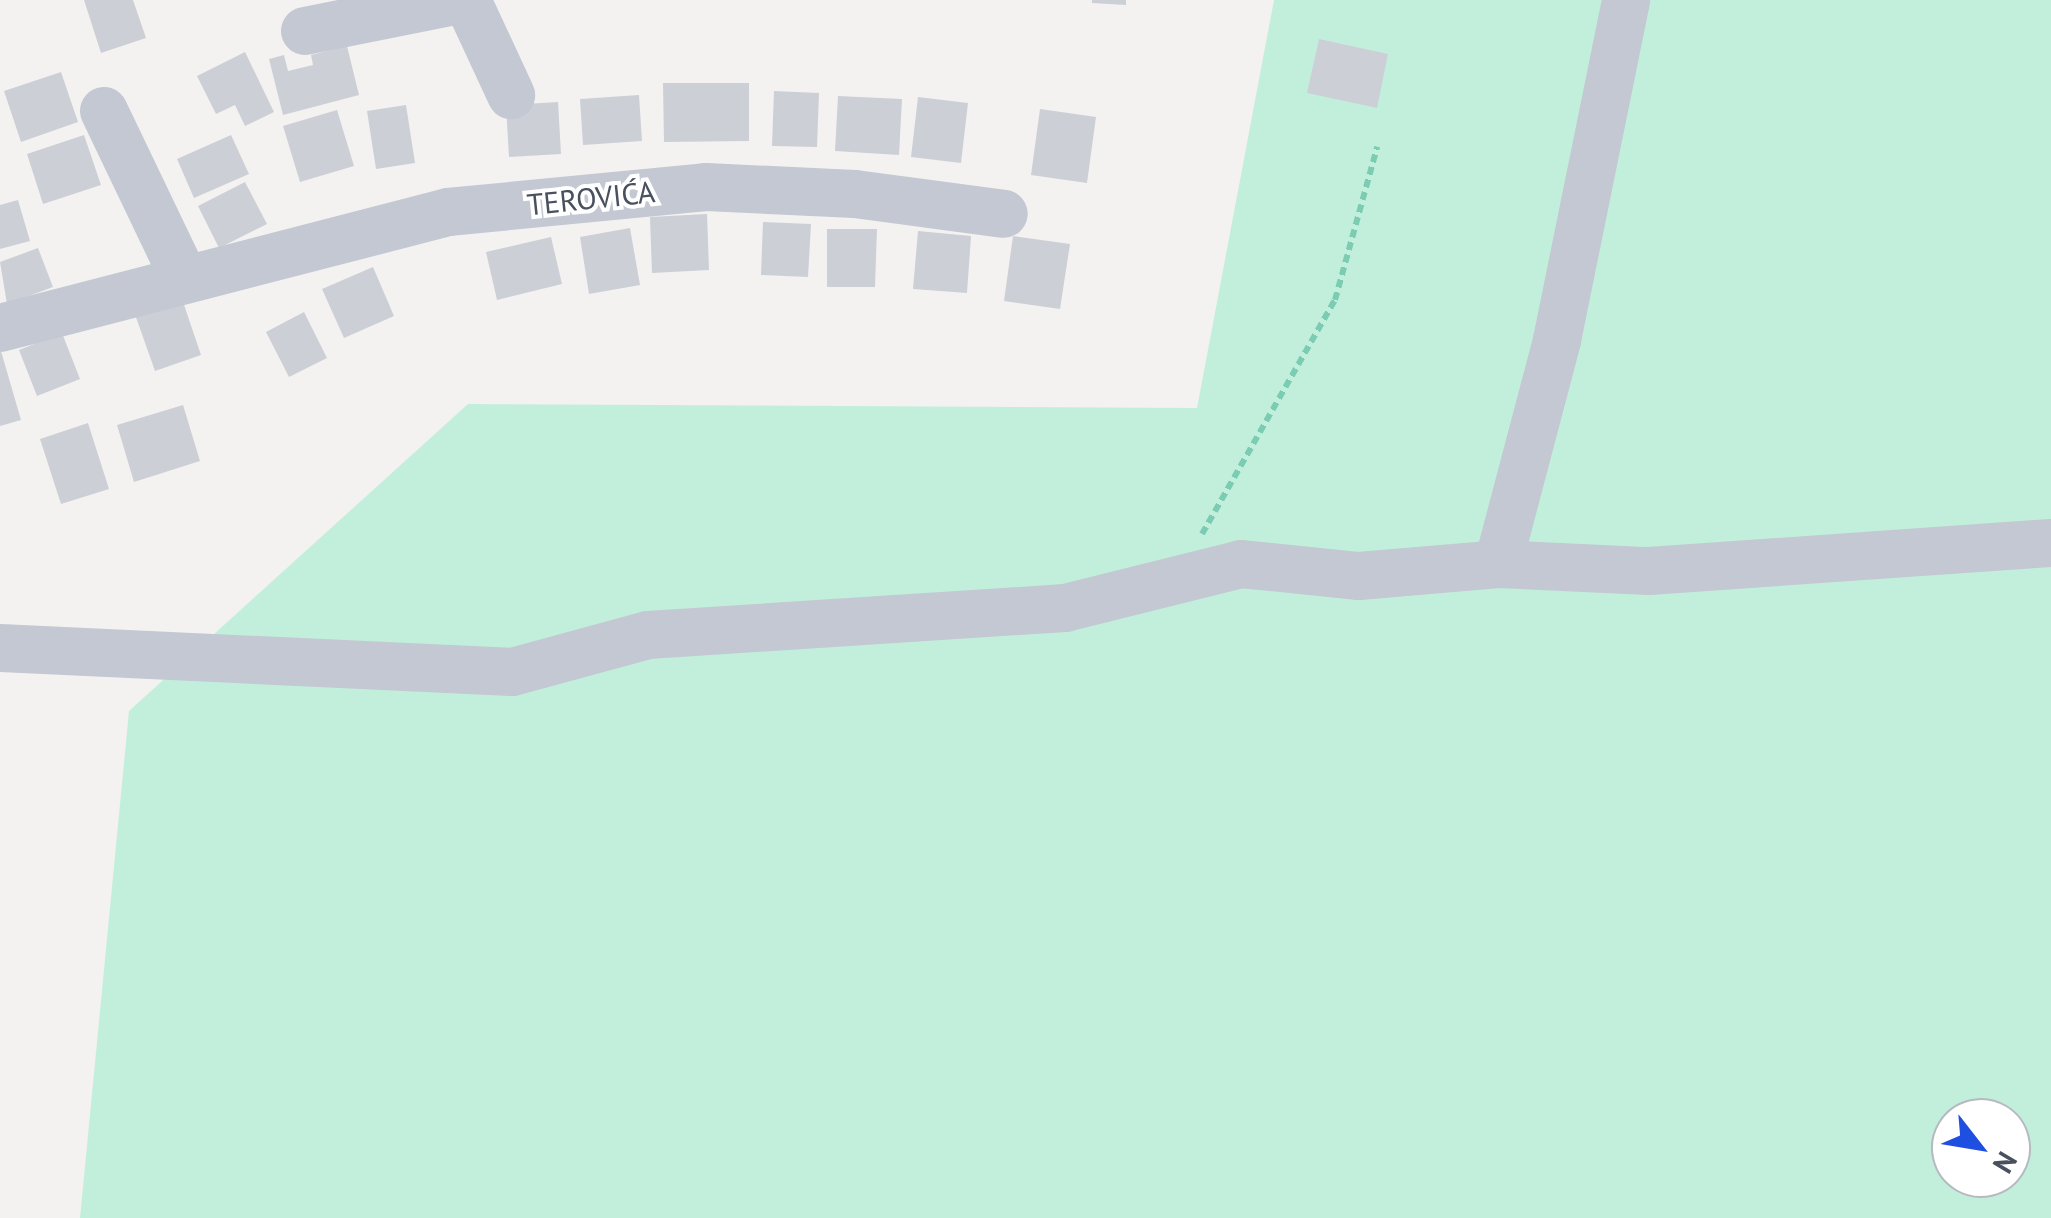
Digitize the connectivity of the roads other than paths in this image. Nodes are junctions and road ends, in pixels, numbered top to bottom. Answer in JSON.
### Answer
{"nodes":[{"id":1,"x":460,"y":0,"type":"edge"},
{"id":2,"x":468,"y":0,"type":"edge"},
{"id":3,"x":1626,"y":0,"type":"edge"},
{"id":4,"x":305,"y":31,"type":"dead end"},
{"id":5,"x":511,"y":95,"type":"dead end"},
{"id":6,"x":104,"y":111,"type":"dead end"},
{"id":7,"x":1004,"y":214,"type":"dead end"},
{"id":8,"x":184,"y":278,"type":"junction"},
{"id":9,"x":0,"y":328,"type":"edge"},
{"id":10,"x":2051,"y":543,"type":"edge"},
{"id":11,"x":1498,"y":564,"type":"junction"},
{"id":12,"x":0,"y":648,"type":"edge"}],
"edges":[{"from":1,"to":4,"type":"street"},
{"from":2,"to":5,"type":"street"},
{"from":3,"to":11,"type":"street"},
{"from":6,"to":8,"type":"street"},
{"from":7,"to":8,"type":"street","name":"TEROVIĆA"},
{"from":8,"to":9,"type":"street","name":"TEROVIĆA"},
{"from":10,"to":11,"type":"street"},
{"from":11,"to":12,"type":"street"}]}
